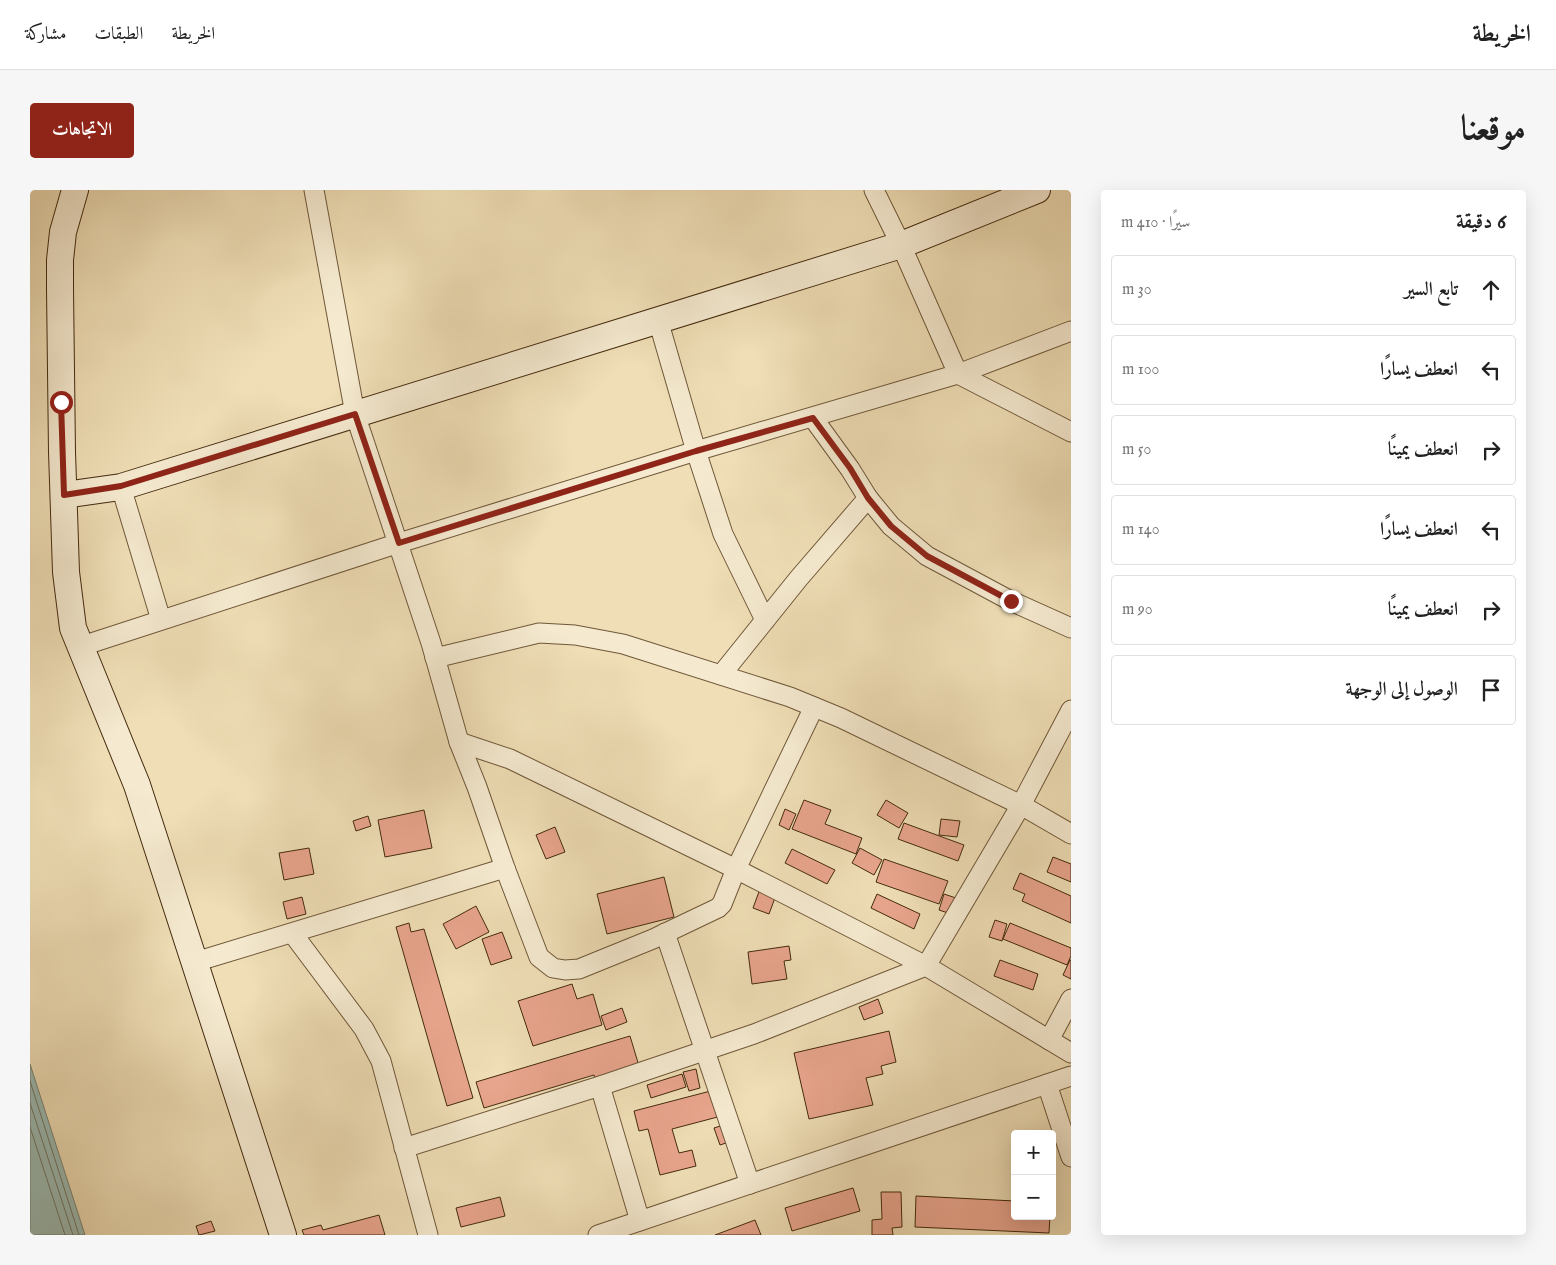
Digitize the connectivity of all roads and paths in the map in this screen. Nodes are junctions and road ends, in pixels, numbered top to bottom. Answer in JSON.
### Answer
{"nodes":[{"id":1,"x":59,"y":190,"type":"edge"},
{"id":2,"x":75,"y":190,"type":"edge"},
{"id":3,"x":314,"y":190,"type":"edge"},
{"id":4,"x":874,"y":190,"type":"edge"},
{"id":5,"x":1037,"y":190,"type":"edge"},
{"id":6,"x":63,"y":232,"type":"junction"},
{"id":7,"x":901,"y":245,"type":"junction"},
{"id":8,"x":658,"y":320,"type":"junction"},
{"id":9,"x":1071,"y":331,"type":"edge"},
{"id":10,"x":958,"y":374,"type":"junction"},
{"id":11,"x":355,"y":414,"type":"junction"},
{"id":12,"x":813,"y":418,"type":"junction"},
{"id":13,"x":1071,"y":432,"type":"edge"},
{"id":14,"x":696,"y":451,"type":"junction"},
{"id":15,"x":121,"y":486,"type":"junction"},
{"id":16,"x":64,"y":495,"type":"junction"},
{"id":17,"x":868,"y":498,"type":"junction"},
{"id":18,"x":399,"y":543,"type":"junction"},
{"id":19,"x":161,"y":620,"type":"junction"},
{"id":20,"x":765,"y":620,"type":"junction"},
{"id":21,"x":1071,"y":628,"type":"edge"},
{"id":22,"x":79,"y":648,"type":"junction"},
{"id":23,"x":435,"y":658,"type":"junction"},
{"id":24,"x":721,"y":675,"type":"junction"},
{"id":25,"x":814,"y":708,"type":"junction"},
{"id":26,"x":1071,"y":710,"type":"edge"},
{"id":27,"x":459,"y":742,"type":"junction"},
{"id":28,"x":1021,"y":805,"type":"junction"},
{"id":29,"x":1071,"y":834,"type":"edge"},
{"id":30,"x":505,"y":868,"type":"junction"},
{"id":31,"x":736,"y":869,"type":"junction"},
{"id":32,"x":665,"y":933,"type":"junction"},
{"id":33,"x":293,"y":934,"type":"junction"},
{"id":34,"x":196,"y":962,"type":"junction"},
{"id":35,"x":926,"y":966,"type":"junction"},
{"id":36,"x":1071,"y":999,"type":"edge"},
{"id":37,"x":1049,"y":1040,"type":"junction"},
{"id":38,"x":706,"y":1051,"type":"junction"},
{"id":39,"x":1071,"y":1053,"type":"edge"},
{"id":40,"x":1071,"y":1076,"type":"edge"},
{"id":41,"x":1047,"y":1084,"type":"junction"},
{"id":42,"x":600,"y":1086,"type":"junction"},
{"id":43,"x":404,"y":1148,"type":"junction"},
{"id":44,"x":1071,"y":1157,"type":"edge"},
{"id":45,"x":750,"y":1184,"type":"junction"},
{"id":46,"x":640,"y":1221,"type":"junction"},
{"id":47,"x":283,"y":1235,"type":"edge"},
{"id":48,"x":428,"y":1235,"type":"edge"},
{"id":49,"x":598,"y":1235,"type":"edge"}],
"edges":[{"from":1,"to":6,"type":"street"},
{"from":2,"to":6,"type":"street"},
{"from":3,"to":11,"type":"street"},
{"from":4,"to":7,"type":"street"},
{"from":5,"to":7,"type":"street"},
{"from":6,"to":16,"type":"street"},
{"from":7,"to":8,"type":"street"},
{"from":7,"to":10,"type":"street"},
{"from":8,"to":11,"type":"street"},
{"from":8,"to":14,"type":"street"},
{"from":9,"to":10,"type":"street"},
{"from":10,"to":12,"type":"street"},
{"from":10,"to":13,"type":"street"},
{"from":11,"to":15,"type":"street"},
{"from":11,"to":18,"type":"street"},
{"from":12,"to":14,"type":"street"},
{"from":12,"to":17,"type":"street"},
{"from":14,"to":18,"type":"street"},
{"from":14,"to":20,"type":"street"},
{"from":15,"to":16,"type":"street"},
{"from":15,"to":19,"type":"street"},
{"from":16,"to":22,"type":"street"},
{"from":17,"to":20,"type":"street"},
{"from":17,"to":21,"type":"street"},
{"from":18,"to":19,"type":"street"},
{"from":18,"to":23,"type":"street"},
{"from":19,"to":22,"type":"street"},
{"from":20,"to":24,"type":"street"},
{"from":22,"to":34,"type":"street"},
{"from":23,"to":24,"type":"street"},
{"from":23,"to":27,"type":"street"},
{"from":24,"to":25,"type":"street"},
{"from":25,"to":28,"type":"street"},
{"from":25,"to":31,"type":"street"},
{"from":26,"to":28,"type":"street"},
{"from":27,"to":30,"type":"street"},
{"from":27,"to":31,"type":"street"},
{"from":28,"to":29,"type":"street"},
{"from":28,"to":35,"type":"street"},
{"from":30,"to":32,"type":"street"},
{"from":30,"to":33,"type":"street"},
{"from":31,"to":32,"type":"street"},
{"from":31,"to":35,"type":"street"},
{"from":32,"to":38,"type":"street"},
{"from":33,"to":34,"type":"street"},
{"from":33,"to":43,"type":"street"},
{"from":34,"to":47,"type":"street"},
{"from":35,"to":37,"type":"street"},
{"from":35,"to":38,"type":"street"},
{"from":36,"to":37,"type":"street"},
{"from":37,"to":39,"type":"street"},
{"from":38,"to":42,"type":"street"},
{"from":38,"to":45,"type":"street"},
{"from":40,"to":41,"type":"street"},
{"from":41,"to":44,"type":"street"},
{"from":41,"to":45,"type":"street"},
{"from":42,"to":43,"type":"street"},
{"from":42,"to":46,"type":"street"},
{"from":43,"to":48,"type":"street"},
{"from":45,"to":46,"type":"street"},
{"from":46,"to":49,"type":"street"}]}
